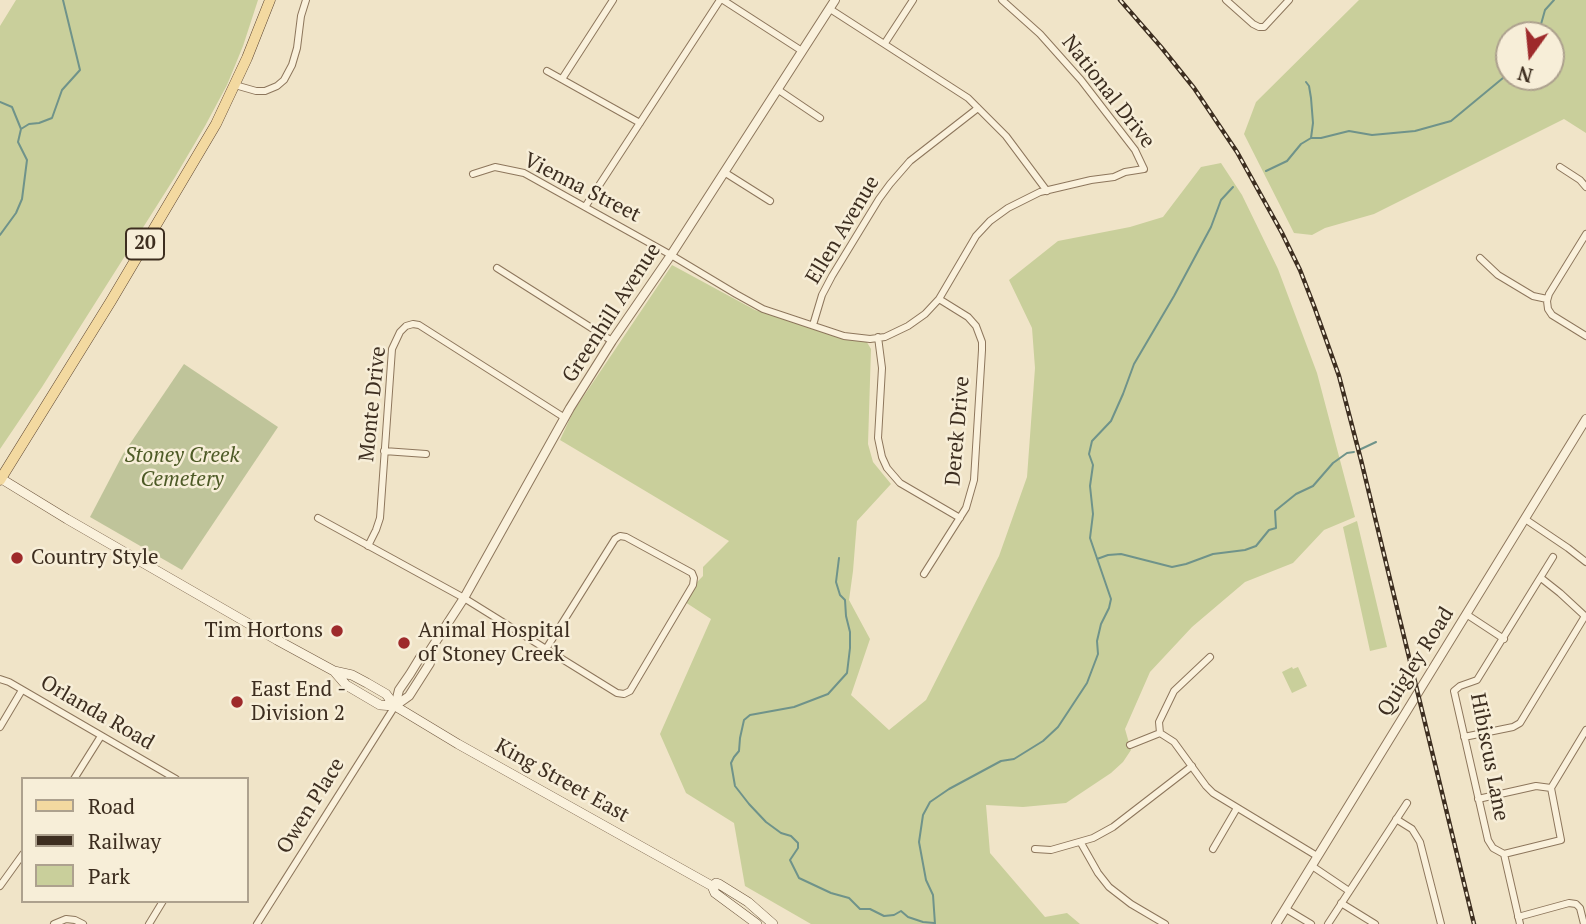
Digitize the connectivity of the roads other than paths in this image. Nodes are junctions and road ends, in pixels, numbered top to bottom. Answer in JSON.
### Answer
{"nodes":[{"id":1,"x":270,"y":0,"type":"edge"},
{"id":2,"x":306,"y":0,"type":"edge"},
{"id":3,"x":613,"y":0,"type":"edge"},
{"id":4,"x":722,"y":0,"type":"edge"},
{"id":5,"x":835,"y":0,"type":"edge"},
{"id":6,"x":913,"y":0,"type":"edge"},
{"id":7,"x":1002,"y":0,"type":"edge"},
{"id":8,"x":1226,"y":0,"type":"edge"},
{"id":9,"x":1289,"y":0,"type":"edge"},
{"id":10,"x":830,"y":9,"type":"junction"},
{"id":11,"x":885,"y":43,"type":"junction"},
{"id":12,"x":802,"y":51,"type":"junction"},
{"id":13,"x":547,"y":71,"type":"dead end"},
{"id":14,"x":562,"y":79,"type":"junction"},
{"id":15,"x":235,"y":85,"type":"junction"},
{"id":16,"x":777,"y":89,"type":"junction"},
{"id":17,"x":978,"y":108,"type":"junction"},
{"id":18,"x":820,"y":118,"type":"dead end"},
{"id":19,"x":640,"y":123,"type":"junction"},
{"id":20,"x":1560,"y":167,"type":"dead end"},
{"id":21,"x":724,"y":172,"type":"junction"},
{"id":22,"x":473,"y":174,"type":"dead end"},
{"id":23,"x":1586,"y":187,"type":"edge"},
{"id":24,"x":1047,"y":191,"type":"junction"},
{"id":25,"x":770,"y":201,"type":"dead end"},
{"id":26,"x":585,"y":207,"type":"junction"},
{"id":27,"x":1586,"y":234,"type":"edge"},
{"id":28,"x":671,"y":255,"type":"junction"},
{"id":29,"x":1480,"y":258,"type":"dead end"},
{"id":30,"x":497,"y":268,"type":"dead end"},
{"id":31,"x":939,"y":299,"type":"junction"},
{"id":32,"x":1547,"y":299,"type":"junction"},
{"id":33,"x":813,"y":325,"type":"junction"},
{"id":34,"x":1586,"y":336,"type":"edge"},
{"id":35,"x":878,"y":337,"type":"junction"},
{"id":36,"x":612,"y":341,"type":"junction"},
{"id":37,"x":565,"y":418,"type":"junction"},
{"id":38,"x":1586,"y":419,"type":"edge"},
{"id":39,"x":384,"y":451,"type":"junction"},
{"id":40,"x":426,"y":454,"type":"dead end"},
{"id":41,"x":0,"y":479,"type":"edge"},
{"id":42,"x":318,"y":518,"type":"dead end"},
{"id":43,"x":960,"y":518,"type":"junction"},
{"id":44,"x":1525,"y":519,"type":"junction"},
{"id":45,"x":368,"y":546,"type":"junction"},
{"id":46,"x":1553,"y":557,"type":"dead end"},
{"id":47,"x":1586,"y":562,"type":"edge"},
{"id":48,"x":924,"y":574,"type":"dead end"},
{"id":49,"x":1541,"y":578,"type":"junction"},
{"id":50,"x":464,"y":598,"type":"junction"},
{"id":51,"x":1466,"y":614,"type":"junction"},
{"id":52,"x":1586,"y":617,"type":"edge"},
{"id":53,"x":1504,"y":639,"type":"junction"},
{"id":54,"x":546,"y":649,"type":"junction"},
{"id":55,"x":1210,"y":657,"type":"dead end"},
{"id":56,"x":0,"y":680,"type":"edge"},
{"id":57,"x":22,"y":690,"type":"junction"},
{"id":58,"x":395,"y":706,"type":"junction"},
{"id":59,"x":0,"y":727,"type":"edge"},
{"id":60,"x":1586,"y":730,"type":"edge"},
{"id":61,"x":1160,"y":733,"type":"junction"},
{"id":62,"x":101,"y":736,"type":"junction"},
{"id":63,"x":1464,"y":737,"type":"junction"},
{"id":64,"x":1130,"y":745,"type":"dead end"},
{"id":65,"x":1192,"y":766,"type":"junction"},
{"id":66,"x":75,"y":777,"type":"edge"},
{"id":67,"x":173,"y":777,"type":"edge"},
{"id":68,"x":1551,"y":788,"type":"junction"},
{"id":69,"x":1478,"y":799,"type":"junction"},
{"id":70,"x":1406,"y":803,"type":"dead end"},
{"id":71,"x":1237,"y":808,"type":"junction"},
{"id":72,"x":1396,"y":819,"type":"junction"},
{"id":73,"x":1081,"y":843,"type":"junction"},
{"id":74,"x":1035,"y":849,"type":"dead end"},
{"id":75,"x":1213,"y":849,"type":"dead end"},
{"id":76,"x":1504,"y":854,"type":"junction"},
{"id":77,"x":21,"y":856,"type":"edge"},
{"id":78,"x":1317,"y":856,"type":"junction"},
{"id":79,"x":1312,"y":866,"type":"junction"},
{"id":80,"x":0,"y":886,"type":"edge"},
{"id":81,"x":712,"y":886,"type":"junction"},
{"id":82,"x":1349,"y":891,"type":"junction"},
{"id":83,"x":162,"y":903,"type":"edge"},
{"id":84,"x":1341,"y":903,"type":"junction"},
{"id":85,"x":1286,"y":909,"type":"junction"},
{"id":86,"x":1297,"y":915,"type":"junction"},
{"id":87,"x":1519,"y":920,"type":"edge"},
{"id":88,"x":54,"y":924,"type":"edge"},
{"id":89,"x":83,"y":924,"type":"edge"},
{"id":90,"x":149,"y":924,"type":"edge"},
{"id":91,"x":257,"y":924,"type":"edge"},
{"id":92,"x":757,"y":924,"type":"edge"},
{"id":93,"x":773,"y":924,"type":"edge"},
{"id":94,"x":1164,"y":924,"type":"edge"},
{"id":95,"x":1276,"y":924,"type":"edge"},
{"id":96,"x":1291,"y":924,"type":"edge"},
{"id":97,"x":1311,"y":924,"type":"edge"},
{"id":98,"x":1328,"y":924,"type":"edge"},
{"id":99,"x":1375,"y":924,"type":"edge"},
{"id":100,"x":1441,"y":924,"type":"edge"},
{"id":101,"x":1584,"y":924,"type":"edge"}],
"edges":[{"from":1,"to":15,"type":"main road","number":"20"},
{"from":2,"to":15,"type":"street"},
{"from":3,"to":14,"type":"street"},
{"from":4,"to":12,"type":"street"},
{"from":4,"to":19,"type":"street"},
{"from":5,"to":10,"type":"street","name":"Greenhill Avenue"},
{"from":6,"to":11,"type":"street"},
{"from":7,"to":24,"type":"street","name":"National Drive"},
{"from":8,"to":9,"type":"street"},
{"from":10,"to":11,"type":"street"},
{"from":10,"to":12,"type":"street","name":"Greenhill Avenue"},
{"from":11,"to":17,"type":"street"},
{"from":12,"to":16,"type":"street","name":"Greenhill Avenue"},
{"from":13,"to":14,"type":"street"},
{"from":14,"to":19,"type":"street"},
{"from":15,"to":41,"type":"main road","number":"20"},
{"from":16,"to":18,"type":"street"},
{"from":16,"to":21,"type":"street","name":"Greenhill Avenue"},
{"from":17,"to":24,"type":"street"},
{"from":17,"to":33,"type":"street","name":"Ellen Avenue"},
{"from":19,"to":26,"type":"street"},
{"from":20,"to":23,"type":"street"},
{"from":21,"to":25,"type":"street"},
{"from":21,"to":28,"type":"street","name":"Greenhill Avenue"},
{"from":22,"to":26,"type":"street","name":"Vienna Street"},
{"from":24,"to":31,"type":"street","name":"National Drive"},
{"from":26,"to":28,"type":"street","name":"Vienna Street"},
{"from":27,"to":32,"type":"street"},
{"from":28,"to":33,"type":"street","name":"National Drive"},
{"from":28,"to":36,"type":"street","name":"Greenhill Avenue"},
{"from":29,"to":32,"type":"street"},
{"from":30,"to":36,"type":"street"},
{"from":31,"to":35,"type":"street","name":"National Drive"},
{"from":31,"to":43,"type":"street","name":"Derek Drive"},
{"from":32,"to":34,"type":"street"},
{"from":33,"to":35,"type":"street","name":"National Drive"},
{"from":35,"to":43,"type":"street"},
{"from":36,"to":37,"type":"street","name":"Greenhill Avenue"},
{"from":37,"to":39,"type":"street","name":"Monte Drive"},
{"from":37,"to":50,"type":"street","name":"Greenhill Avenue"},
{"from":38,"to":44,"type":"street","name":"Quigley Road"},
{"from":39,"to":40,"type":"street"},
{"from":39,"to":45,"type":"street","name":"Monte Drive"},
{"from":41,"to":58,"type":"main road","name":"King Street East"},
{"from":42,"to":45,"type":"street"},
{"from":43,"to":48,"type":"street","name":"Derek Drive"},
{"from":44,"to":47,"type":"street"},
{"from":44,"to":51,"type":"street","name":"Quigley Road"},
{"from":45,"to":50,"type":"street"},
{"from":46,"to":49,"type":"street","name":"Hibiscus Lane"},
{"from":49,"to":52,"type":"street"},
{"from":49,"to":53,"type":"street","name":"Hibiscus Lane"},
{"from":50,"to":54,"type":"street"},
{"from":50,"to":58,"type":"street","name":"Greenhill Avenue"},
{"from":51,"to":53,"type":"street"},
{"from":51,"to":78,"type":"street","name":"Quigley Road"},
{"from":52,"to":63,"type":"street"},
{"from":53,"to":63,"type":"street","name":"Hibiscus Lane"},
{"from":54,"to":54,"type":"street"},
{"from":55,"to":61,"type":"street"},
{"from":56,"to":57,"type":"street","name":"Orlanda Road"},
{"from":57,"to":59,"type":"street"},
{"from":57,"to":62,"type":"street","name":"Orlanda Road"},
{"from":58,"to":81,"type":"main road","name":"King Street East"},
{"from":58,"to":91,"type":"street","name":"Owen Place"},
{"from":60,"to":68,"type":"street"},
{"from":61,"to":64,"type":"street"},
{"from":61,"to":65,"type":"street"},
{"from":62,"to":66,"type":"street"},
{"from":62,"to":67,"type":"street","name":"Orlanda Road"},
{"from":63,"to":69,"type":"street","name":"Hibiscus Lane"},
{"from":65,"to":71,"type":"street"},
{"from":65,"to":73,"type":"street"},
{"from":68,"to":69,"type":"street"},
{"from":68,"to":76,"type":"street"},
{"from":69,"to":76,"type":"street","name":"Hibiscus Lane"},
{"from":70,"to":72,"type":"street"},
{"from":71,"to":75,"type":"street"},
{"from":71,"to":78,"type":"street"},
{"from":72,"to":82,"type":"street"},
{"from":72,"to":100,"type":"street"},
{"from":73,"to":74,"type":"street"},
{"from":73,"to":94,"type":"street"},
{"from":76,"to":87,"type":"street"},
{"from":77,"to":80,"type":"street"},
{"from":78,"to":79,"type":"street","name":"Quigley Road"},
{"from":79,"to":82,"type":"street"},
{"from":79,"to":85,"type":"street","name":"Quigley Road"},
{"from":81,"to":92,"type":"main road","name":"King Street East"},
{"from":81,"to":93,"type":"main road","name":"King Street East"},
{"from":82,"to":84,"type":"street"},
{"from":83,"to":90,"type":"street"},
{"from":84,"to":98,"type":"street"},
{"from":84,"to":99,"type":"street"},
{"from":85,"to":86,"type":"street"},
{"from":85,"to":95,"type":"street","name":"Quigley Road"},
{"from":86,"to":96,"type":"street"},
{"from":86,"to":97,"type":"street"},
{"from":87,"to":101,"type":"street"},
{"from":88,"to":89,"type":"street"}]}
